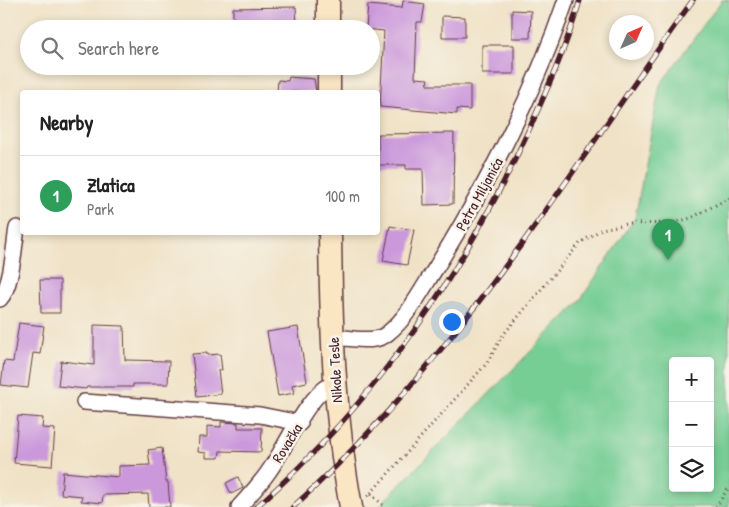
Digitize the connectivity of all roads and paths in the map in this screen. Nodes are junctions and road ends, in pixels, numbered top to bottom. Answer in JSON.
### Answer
{"nodes":[{"id":1,"x":328,"y":0,"type":"edge"},
{"id":2,"x":566,"y":0,"type":"edge"},
{"id":3,"x":328,"y":20,"type":"edge"},
{"id":4,"x":329,"y":75,"type":"edge"},
{"id":5,"x":329,"y":90,"type":"edge"},
{"id":6,"x":729,"y":198,"type":"edge"},
{"id":7,"x":17,"y":228,"type":"dead end"},
{"id":8,"x":330,"y":235,"type":"edge"},
{"id":9,"x":0,"y":299,"type":"edge"},
{"id":10,"x":344,"y":338,"type":"dead end"},
{"id":11,"x":335,"y":384,"type":"junction"},
{"id":12,"x":84,"y":402,"type":"dead end"},
{"id":13,"x":300,"y":423,"type":"junction"},
{"id":14,"x":729,"y":487,"type":"edge"},
{"id":15,"x":371,"y":493,"type":"junction"},
{"id":16,"x":357,"y":503,"type":"edge"},
{"id":17,"x":239,"y":507,"type":"edge"},
{"id":18,"x":385,"y":507,"type":"edge"},
{"id":19,"x":716,"y":507,"type":"edge"}],
"edges":[{"from":1,"to":3,"type":"street"},
{"from":2,"to":10,"type":"street","name":"Petra Miljanića"},
{"from":4,"to":5,"type":"street"},
{"from":6,"to":15,"type":"path"},
{"from":7,"to":9,"type":"street"},
{"from":8,"to":11,"type":"street","name":"Nikole Tesle"},
{"from":11,"to":13,"type":"street","name":"Rovačka"},
{"from":11,"to":16,"type":"street","name":"Nikole Tesle"},
{"from":12,"to":13,"type":"street"},
{"from":13,"to":17,"type":"street","name":"Rovačka"},
{"from":14,"to":19,"type":"path"},
{"from":15,"to":16,"type":"path"},
{"from":15,"to":18,"type":"path"}]}
